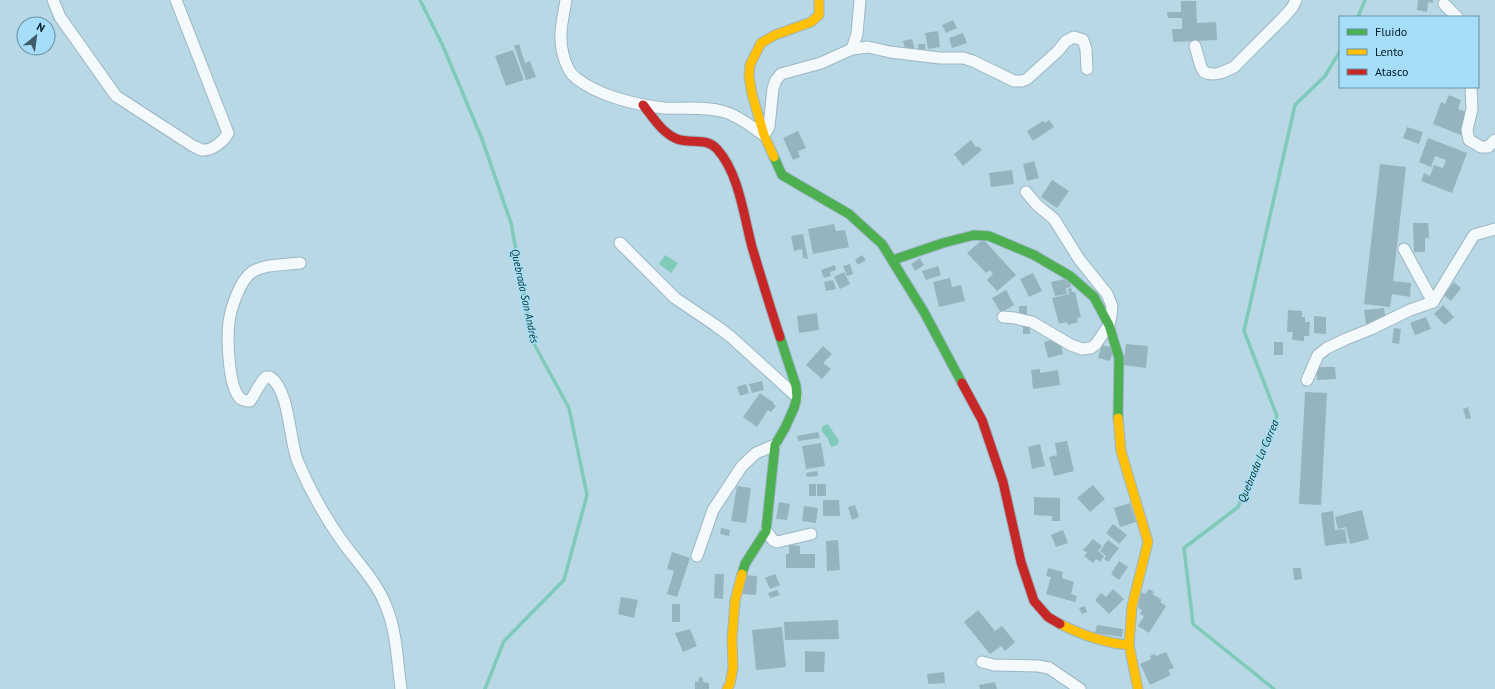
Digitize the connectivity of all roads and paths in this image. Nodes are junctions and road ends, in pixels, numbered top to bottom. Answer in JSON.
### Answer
{"nodes":[{"id":1,"x":53,"y":0,"type":"edge"},
{"id":2,"x":176,"y":0,"type":"edge"},
{"id":3,"x":566,"y":0,"type":"edge"},
{"id":4,"x":819,"y":0,"type":"edge"},
{"id":5,"x":860,"y":0,"type":"edge"},
{"id":6,"x":1296,"y":0,"type":"edge"},
{"id":7,"x":1444,"y":4,"type":"dead end"},
{"id":8,"x":1457,"y":16,"type":"edge"},
{"id":9,"x":1195,"y":46,"type":"dead end"},
{"id":10,"x":852,"y":49,"type":"junction"},
{"id":11,"x":1087,"y":69,"type":"dead end"},
{"id":12,"x":1471,"y":88,"type":"edge"},
{"id":13,"x":643,"y":105,"type":"junction"},
{"id":14,"x":764,"y":135,"type":"junction"},
{"id":15,"x":1495,"y":140,"type":"edge"},
{"id":16,"x":1026,"y":192,"type":"dead end"},
{"id":17,"x":1495,"y":230,"type":"edge"},
{"id":18,"x":620,"y":243,"type":"dead end"},
{"id":19,"x":1404,"y":249,"type":"dead end"},
{"id":20,"x":893,"y":260,"type":"junction"},
{"id":21,"x":300,"y":263,"type":"dead end"},
{"id":22,"x":1433,"y":302,"type":"junction"},
{"id":23,"x":1003,"y":318,"type":"dead end"},
{"id":24,"x":1109,"y":325,"type":"junction"},
{"id":25,"x":1307,"y":380,"type":"dead end"},
{"id":26,"x":797,"y":397,"type":"junction"},
{"id":27,"x":775,"y":445,"type":"junction"},
{"id":28,"x":766,"y":531,"type":"junction"},
{"id":29,"x":811,"y":534,"type":"dead end"},
{"id":30,"x":697,"y":556,"type":"dead end"},
{"id":31,"x":1129,"y":645,"type":"junction"},
{"id":32,"x":982,"y":662,"type":"dead end"},
{"id":33,"x":401,"y":689,"type":"edge"},
{"id":34,"x":727,"y":689,"type":"edge"},
{"id":35,"x":1080,"y":689,"type":"edge"},
{"id":36,"x":1138,"y":689,"type":"edge"}],
"edges":[{"from":1,"to":2,"type":"street"},
{"from":3,"to":13,"type":"street"},
{"from":4,"to":14,"type":"street"},
{"from":5,"to":10,"type":"street"},
{"from":6,"to":9,"type":"street"},
{"from":7,"to":8,"type":"street"},
{"from":10,"to":11,"type":"street"},
{"from":10,"to":14,"type":"street"},
{"from":12,"to":15,"type":"street"},
{"from":13,"to":14,"type":"street"},
{"from":13,"to":26,"type":"street"},
{"from":14,"to":20,"type":"street"},
{"from":16,"to":24,"type":"street"},
{"from":17,"to":22,"type":"street"},
{"from":18,"to":26,"type":"street"},
{"from":19,"to":22,"type":"street"},
{"from":20,"to":24,"type":"street"},
{"from":20,"to":31,"type":"street"},
{"from":21,"to":33,"type":"street"},
{"from":22,"to":25,"type":"street"},
{"from":23,"to":24,"type":"street"},
{"from":24,"to":31,"type":"street"},
{"from":26,"to":27,"type":"street"},
{"from":27,"to":28,"type":"street"},
{"from":27,"to":30,"type":"street"},
{"from":28,"to":29,"type":"street"},
{"from":28,"to":34,"type":"street"},
{"from":31,"to":36,"type":"street"},
{"from":32,"to":35,"type":"street"}]}
